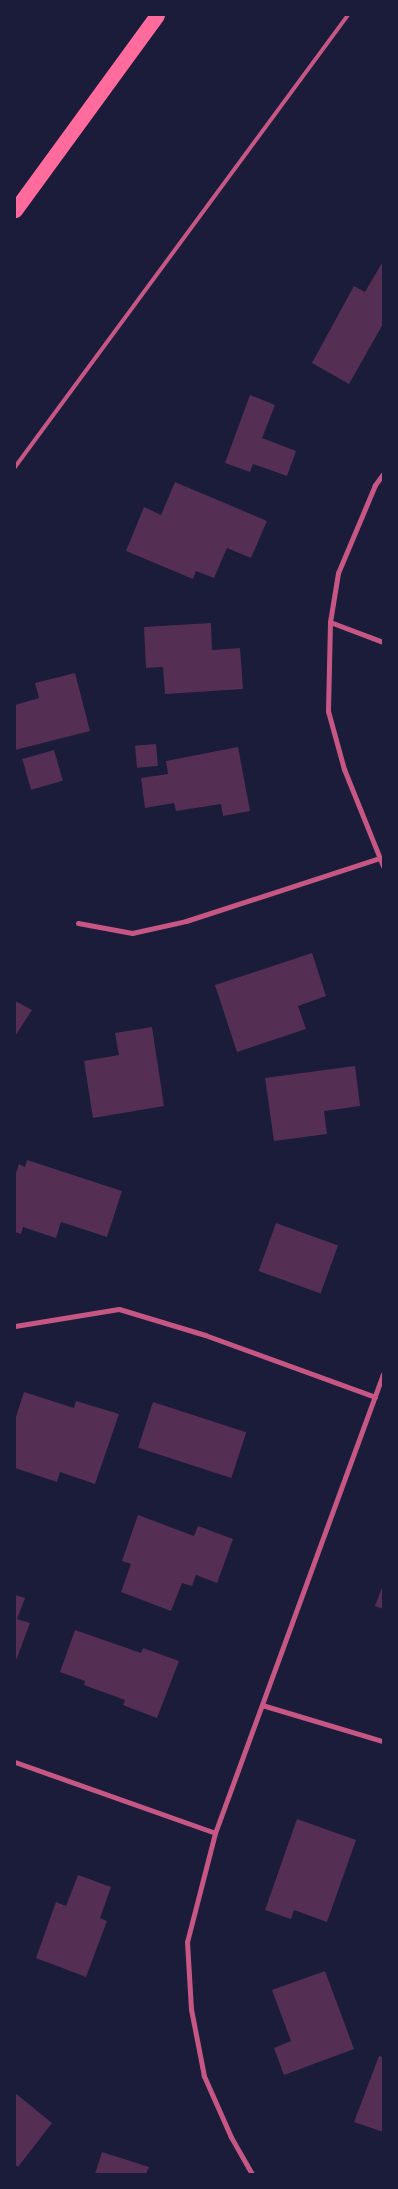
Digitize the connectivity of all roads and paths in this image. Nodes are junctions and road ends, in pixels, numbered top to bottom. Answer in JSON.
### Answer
{"nodes":[{"id":1,"x":157,"y":15,"type":"edge"},
{"id":2,"x":348,"y":15,"type":"edge"},
{"id":3,"x":15,"y":210,"type":"edge"},
{"id":4,"x":15,"y":467,"type":"edge"},
{"id":5,"x":383,"y":474,"type":"edge"},
{"id":6,"x":330,"y":622,"type":"junction"},
{"id":7,"x":383,"y":642,"type":"edge"},
{"id":8,"x":380,"y":858,"type":"junction"},
{"id":9,"x":383,"y":866,"type":"edge"},
{"id":10,"x":78,"y":923,"type":"dead end"},
{"id":11,"x":15,"y":1326,"type":"edge"},
{"id":12,"x":383,"y":1374,"type":"edge"},
{"id":13,"x":375,"y":1397,"type":"junction"},
{"id":14,"x":262,"y":1705,"type":"junction"},
{"id":15,"x":382,"y":1741,"type":"dead end"},
{"id":16,"x":15,"y":1762,"type":"edge"},
{"id":17,"x":215,"y":1834,"type":"junction"},
{"id":18,"x":252,"y":2174,"type":"edge"}],
"edges":[{"from":1,"to":3,"type":"highway"},
{"from":2,"to":4,"type":"lane"},
{"from":5,"to":6,"type":"street"},
{"from":6,"to":7,"type":"street"},
{"from":6,"to":8,"type":"street"},
{"from":8,"to":9,"type":"street"},
{"from":8,"to":10,"type":"street"},
{"from":11,"to":13,"type":"street"},
{"from":12,"to":13,"type":"street"},
{"from":13,"to":14,"type":"street"},
{"from":14,"to":15,"type":"street"},
{"from":14,"to":17,"type":"street"},
{"from":16,"to":17,"type":"street"},
{"from":17,"to":18,"type":"street"}]}
